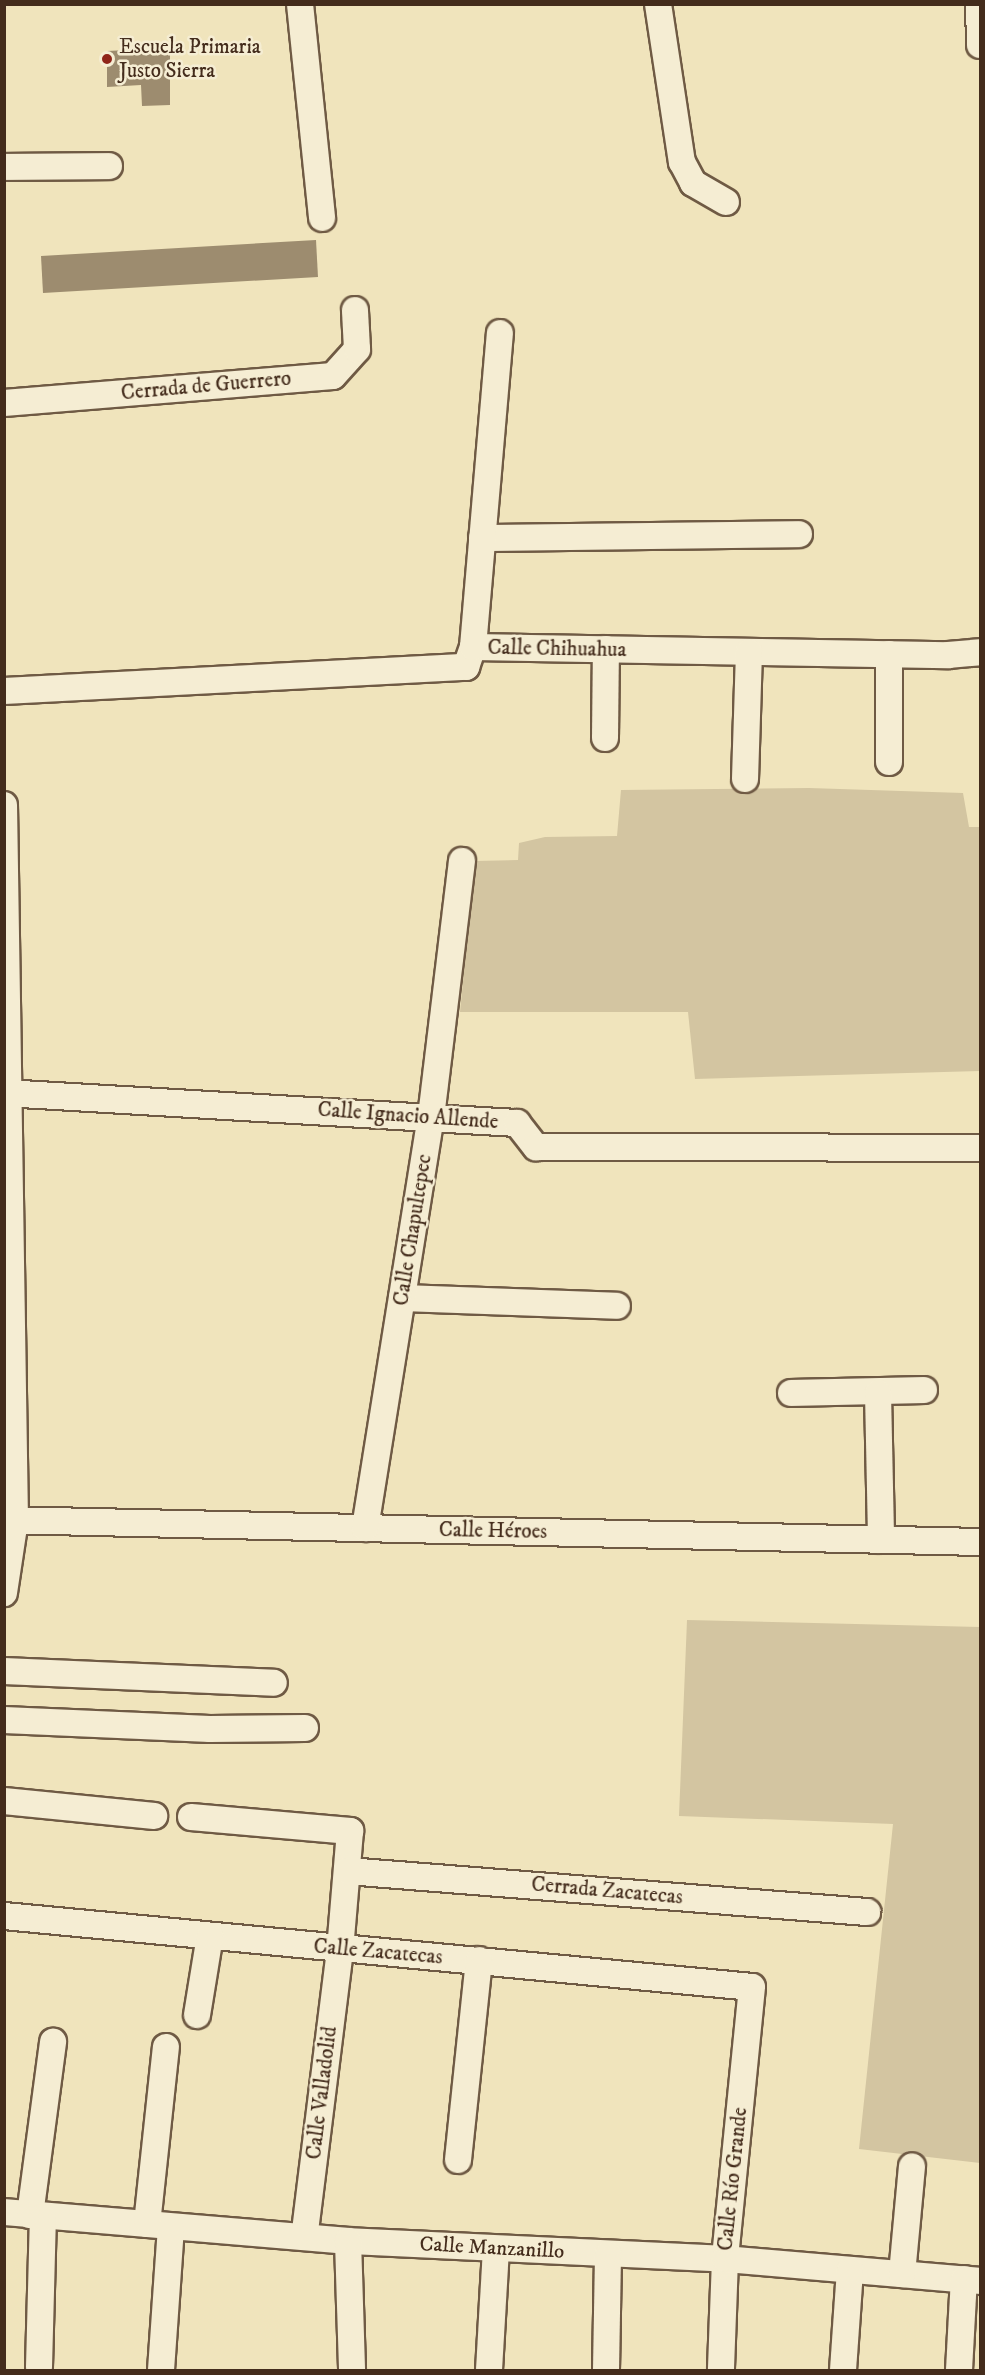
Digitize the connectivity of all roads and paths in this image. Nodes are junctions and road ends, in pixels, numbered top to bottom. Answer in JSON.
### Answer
{"nodes":[{"id":1,"x":300,"y":4,"type":"edge"},
{"id":2,"x":658,"y":4,"type":"edge"},
{"id":3,"x":979,"y":4,"type":"edge"},
{"id":4,"x":981,"y":45,"type":"edge"},
{"id":5,"x":109,"y":166,"type":"dead end"},
{"id":6,"x":4,"y":167,"type":"edge"},
{"id":7,"x":726,"y":202,"type":"dead end"},
{"id":8,"x":322,"y":218,"type":"dead end"},
{"id":9,"x":355,"y":309,"type":"dead end"},
{"id":10,"x":500,"y":333,"type":"dead end"},
{"id":11,"x":4,"y":403,"type":"edge"},
{"id":12,"x":799,"y":534,"type":"dead end"},
{"id":13,"x":483,"y":538,"type":"junction"},
{"id":14,"x":473,"y":647,"type":"junction"},
{"id":15,"x":606,"y":649,"type":"junction"},
{"id":16,"x":749,"y":651,"type":"junction"},
{"id":17,"x":981,"y":652,"type":"edge"},
{"id":18,"x":889,"y":654,"type":"junction"},
{"id":19,"x":4,"y":691,"type":"edge"},
{"id":20,"x":605,"y":738,"type":"dead end"},
{"id":21,"x":889,"y":762,"type":"dead end"},
{"id":22,"x":745,"y":779,"type":"dead end"},
{"id":23,"x":4,"y":805,"type":"edge"},
{"id":24,"x":462,"y":861,"type":"dead end"},
{"id":25,"x":5,"y":891,"type":"edge"},
{"id":26,"x":5,"y":1093,"type":"edge"},
{"id":27,"x":431,"y":1117,"type":"junction"},
{"id":28,"x":981,"y":1148,"type":"edge"},
{"id":29,"x":402,"y":1299,"type":"junction"},
{"id":30,"x":617,"y":1306,"type":"dead end"},
{"id":31,"x":924,"y":1390,"type":"dead end"},
{"id":32,"x":791,"y":1393,"type":"dead end"},
{"id":33,"x":878,"y":1393,"type":"junction"},
{"id":34,"x":10,"y":1520,"type":"edge"},
{"id":35,"x":365,"y":1528,"type":"junction"},
{"id":36,"x":881,"y":1540,"type":"junction"},
{"id":37,"x":981,"y":1542,"type":"edge"},
{"id":38,"x":4,"y":1593,"type":"edge"},
{"id":39,"x":4,"y":1671,"type":"edge"},
{"id":40,"x":274,"y":1683,"type":"dead end"},
{"id":41,"x":4,"y":1720,"type":"edge"},
{"id":42,"x":305,"y":1728,"type":"dead end"},
{"id":43,"x":4,"y":1802,"type":"edge"},
{"id":44,"x":154,"y":1816,"type":"dead end"},
{"id":45,"x":191,"y":1817,"type":"dead end"},
{"id":46,"x":347,"y":1871,"type":"junction"},
{"id":47,"x":867,"y":1912,"type":"dead end"},
{"id":48,"x":4,"y":1916,"type":"edge"},
{"id":49,"x":210,"y":1936,"type":"junction"},
{"id":50,"x":340,"y":1950,"type":"junction"},
{"id":51,"x":479,"y":1960,"type":"junction"},
{"id":52,"x":752,"y":1987,"type":"joint"},
{"id":53,"x":196,"y":2015,"type":"dead end"},
{"id":54,"x":53,"y":2042,"type":"dead end"},
{"id":55,"x":166,"y":2047,"type":"dead end"},
{"id":56,"x":458,"y":2160,"type":"dead end"},
{"id":57,"x":912,"y":2166,"type":"dead end"},
{"id":58,"x":26,"y":2215,"type":"edge"},
{"id":59,"x":159,"y":2226,"type":"junction"},
{"id":60,"x":304,"y":2237,"type":"junction"},
{"id":61,"x":348,"y":2241,"type":"junction"},
{"id":62,"x":496,"y":2249,"type":"junction"},
{"id":63,"x":608,"y":2254,"type":"junction"},
{"id":64,"x":725,"y":2259,"type":"junction"},
{"id":65,"x":850,"y":2270,"type":"junction"},
{"id":66,"x":902,"y":2274,"type":"junction"},
{"id":67,"x":973,"y":2280,"type":"edge"},
{"id":68,"x":39,"y":2367,"type":"dead end"},
{"id":69,"x":161,"y":2370,"type":"edge"},
{"id":70,"x":352,"y":2370,"type":"edge"},
{"id":71,"x":489,"y":2370,"type":"edge"},
{"id":72,"x":606,"y":2370,"type":"edge"},
{"id":73,"x":721,"y":2370,"type":"edge"},
{"id":74,"x":843,"y":2370,"type":"edge"},
{"id":75,"x":959,"y":2370,"type":"edge"}],
"edges":[{"from":1,"to":8,"type":"street"},
{"from":2,"to":7,"type":"street"},
{"from":3,"to":4,"type":"street"},
{"from":5,"to":6,"type":"street"},
{"from":9,"to":11,"type":"street","name":"Cerrada de Guerrero"},
{"from":10,"to":13,"type":"street"},
{"from":12,"to":13,"type":"street"},
{"from":13,"to":14,"type":"street"},
{"from":14,"to":15,"type":"street","name":"Calle Chihuahua"},
{"from":14,"to":19,"type":"street","name":"Calle Chihuahua"},
{"from":15,"to":16,"type":"street","name":"Calle Chihuahua"},
{"from":15,"to":20,"type":"street"},
{"from":16,"to":18,"type":"street","name":"Calle Chihuahua"},
{"from":16,"to":22,"type":"street"},
{"from":17,"to":18,"type":"street","name":"Calle Chihuahua"},
{"from":18,"to":21,"type":"street"},
{"from":23,"to":25,"type":"street"},
{"from":24,"to":27,"type":"street","name":"Calle Chapultepec"},
{"from":25,"to":26,"type":"street"},
{"from":26,"to":27,"type":"street","name":"Calle Ignacio Allende"},
{"from":26,"to":34,"type":"street"},
{"from":27,"to":28,"type":"street","name":"Calle Ignacio Allende"},
{"from":27,"to":29,"type":"street","name":"Calle Chapultepec"},
{"from":29,"to":30,"type":"street"},
{"from":29,"to":35,"type":"street","name":"Calle Chapultepec"},
{"from":31,"to":33,"type":"street"},
{"from":32,"to":33,"type":"street"},
{"from":33,"to":36,"type":"street"},
{"from":34,"to":35,"type":"street","name":"Calle Héroes"},
{"from":34,"to":38,"type":"street"},
{"from":35,"to":36,"type":"street","name":"Calle Héroes"},
{"from":36,"to":37,"type":"street","name":"Calle Héroes"},
{"from":39,"to":40,"type":"street"},
{"from":41,"to":42,"type":"street"},
{"from":43,"to":44,"type":"street"},
{"from":45,"to":46,"type":"street"},
{"from":46,"to":47,"type":"street","name":"Cerrada Zacatecas"},
{"from":46,"to":50,"type":"street"},
{"from":48,"to":49,"type":"street","name":"Calle Zacatecas"},
{"from":49,"to":50,"type":"street","name":"Calle Zacatecas"},
{"from":49,"to":53,"type":"street"},
{"from":50,"to":51,"type":"street","name":"Calle Zacatecas"},
{"from":50,"to":60,"type":"street","name":"Calle Valladolid"},
{"from":51,"to":52,"type":"street","name":"Calle Zacatecas"},
{"from":51,"to":56,"type":"street"},
{"from":52,"to":64,"type":"street","name":"Calle Río Grande"},
{"from":54,"to":58,"type":"street"},
{"from":55,"to":59,"type":"street"},
{"from":57,"to":66,"type":"street"},
{"from":58,"to":59,"type":"street","name":"Calle Manzanillo"},
{"from":58,"to":68,"type":"street"},
{"from":59,"to":60,"type":"street","name":"Calle Manzanillo"},
{"from":59,"to":69,"type":"street"},
{"from":60,"to":61,"type":"street","name":"Calle Manzanillo"},
{"from":61,"to":62,"type":"street","name":"Calle Manzanillo"},
{"from":61,"to":70,"type":"street"},
{"from":62,"to":63,"type":"street","name":"Calle Manzanillo"},
{"from":62,"to":71,"type":"street"},
{"from":63,"to":64,"type":"street","name":"Calle Manzanillo"},
{"from":63,"to":72,"type":"street"},
{"from":64,"to":65,"type":"street","name":"Calle Manzanillo"},
{"from":64,"to":73,"type":"street","name":"Calle Río Grande"},
{"from":65,"to":66,"type":"street","name":"Calle Manzanillo"},
{"from":65,"to":74,"type":"street"},
{"from":66,"to":67,"type":"street","name":"Calle Manzanillo"},
{"from":67,"to":75,"type":"street"}]}
